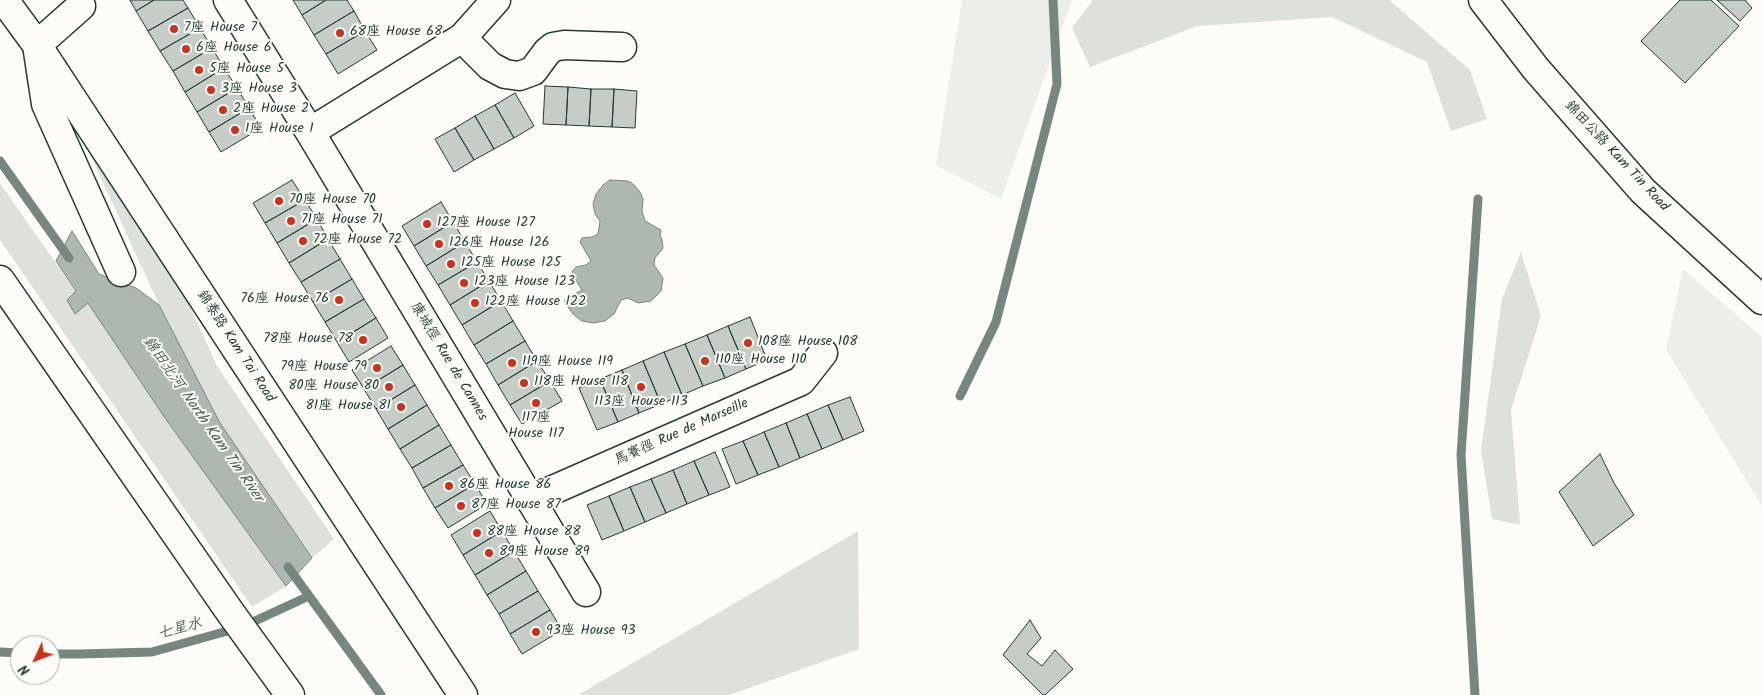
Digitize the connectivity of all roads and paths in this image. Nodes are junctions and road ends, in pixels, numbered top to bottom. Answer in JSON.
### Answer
{"nodes":[{"id":1,"x":4,"y":0,"type":"edge"},
{"id":2,"x":228,"y":0,"type":"edge"},
{"id":3,"x":496,"y":0,"type":"edge"},
{"id":4,"x":1483,"y":0,"type":"edge"},
{"id":5,"x":82,"y":6,"type":"dead end"},
{"id":6,"x":462,"y":38,"type":"junction"},
{"id":7,"x":37,"y":45,"type":"junction"},
{"id":8,"x":622,"y":47,"type":"dead end"},
{"id":9,"x":310,"y":132,"type":"junction"},
{"id":10,"x":121,"y":272,"type":"dead end"},
{"id":11,"x":0,"y":280,"type":"edge"},
{"id":12,"x":1762,"y":300,"type":"edge"},
{"id":13,"x":822,"y":353,"type":"dead end"},
{"id":14,"x":530,"y":500,"type":"junction"},
{"id":15,"x":586,"y":592,"type":"dead end"},
{"id":16,"x":290,"y":695,"type":"edge"},
{"id":17,"x":463,"y":695,"type":"edge"}],
"edges":[{"from":1,"to":7,"type":"street","name":"錦泰路 Kam Tai Road"},
{"from":2,"to":9,"type":"street","name":"康城徑 Rue de Cannes"},
{"from":3,"to":6,"type":"street"},
{"from":4,"to":12,"type":"street","name":"錦田公路 Kam Tin Road"},
{"from":5,"to":7,"type":"street"},
{"from":6,"to":8,"type":"street"},
{"from":6,"to":9,"type":"street"},
{"from":7,"to":10,"type":"street"},
{"from":7,"to":17,"type":"street","name":"錦泰路 Kam Tai Road"},
{"from":9,"to":14,"type":"street","name":"康城徑 Rue de Cannes"},
{"from":11,"to":16,"type":"street"},
{"from":13,"to":14,"type":"street","name":"馬賽徑 Rue de Marseille"},
{"from":14,"to":15,"type":"street","name":"康城徑 Rue de Cannes"}]}
